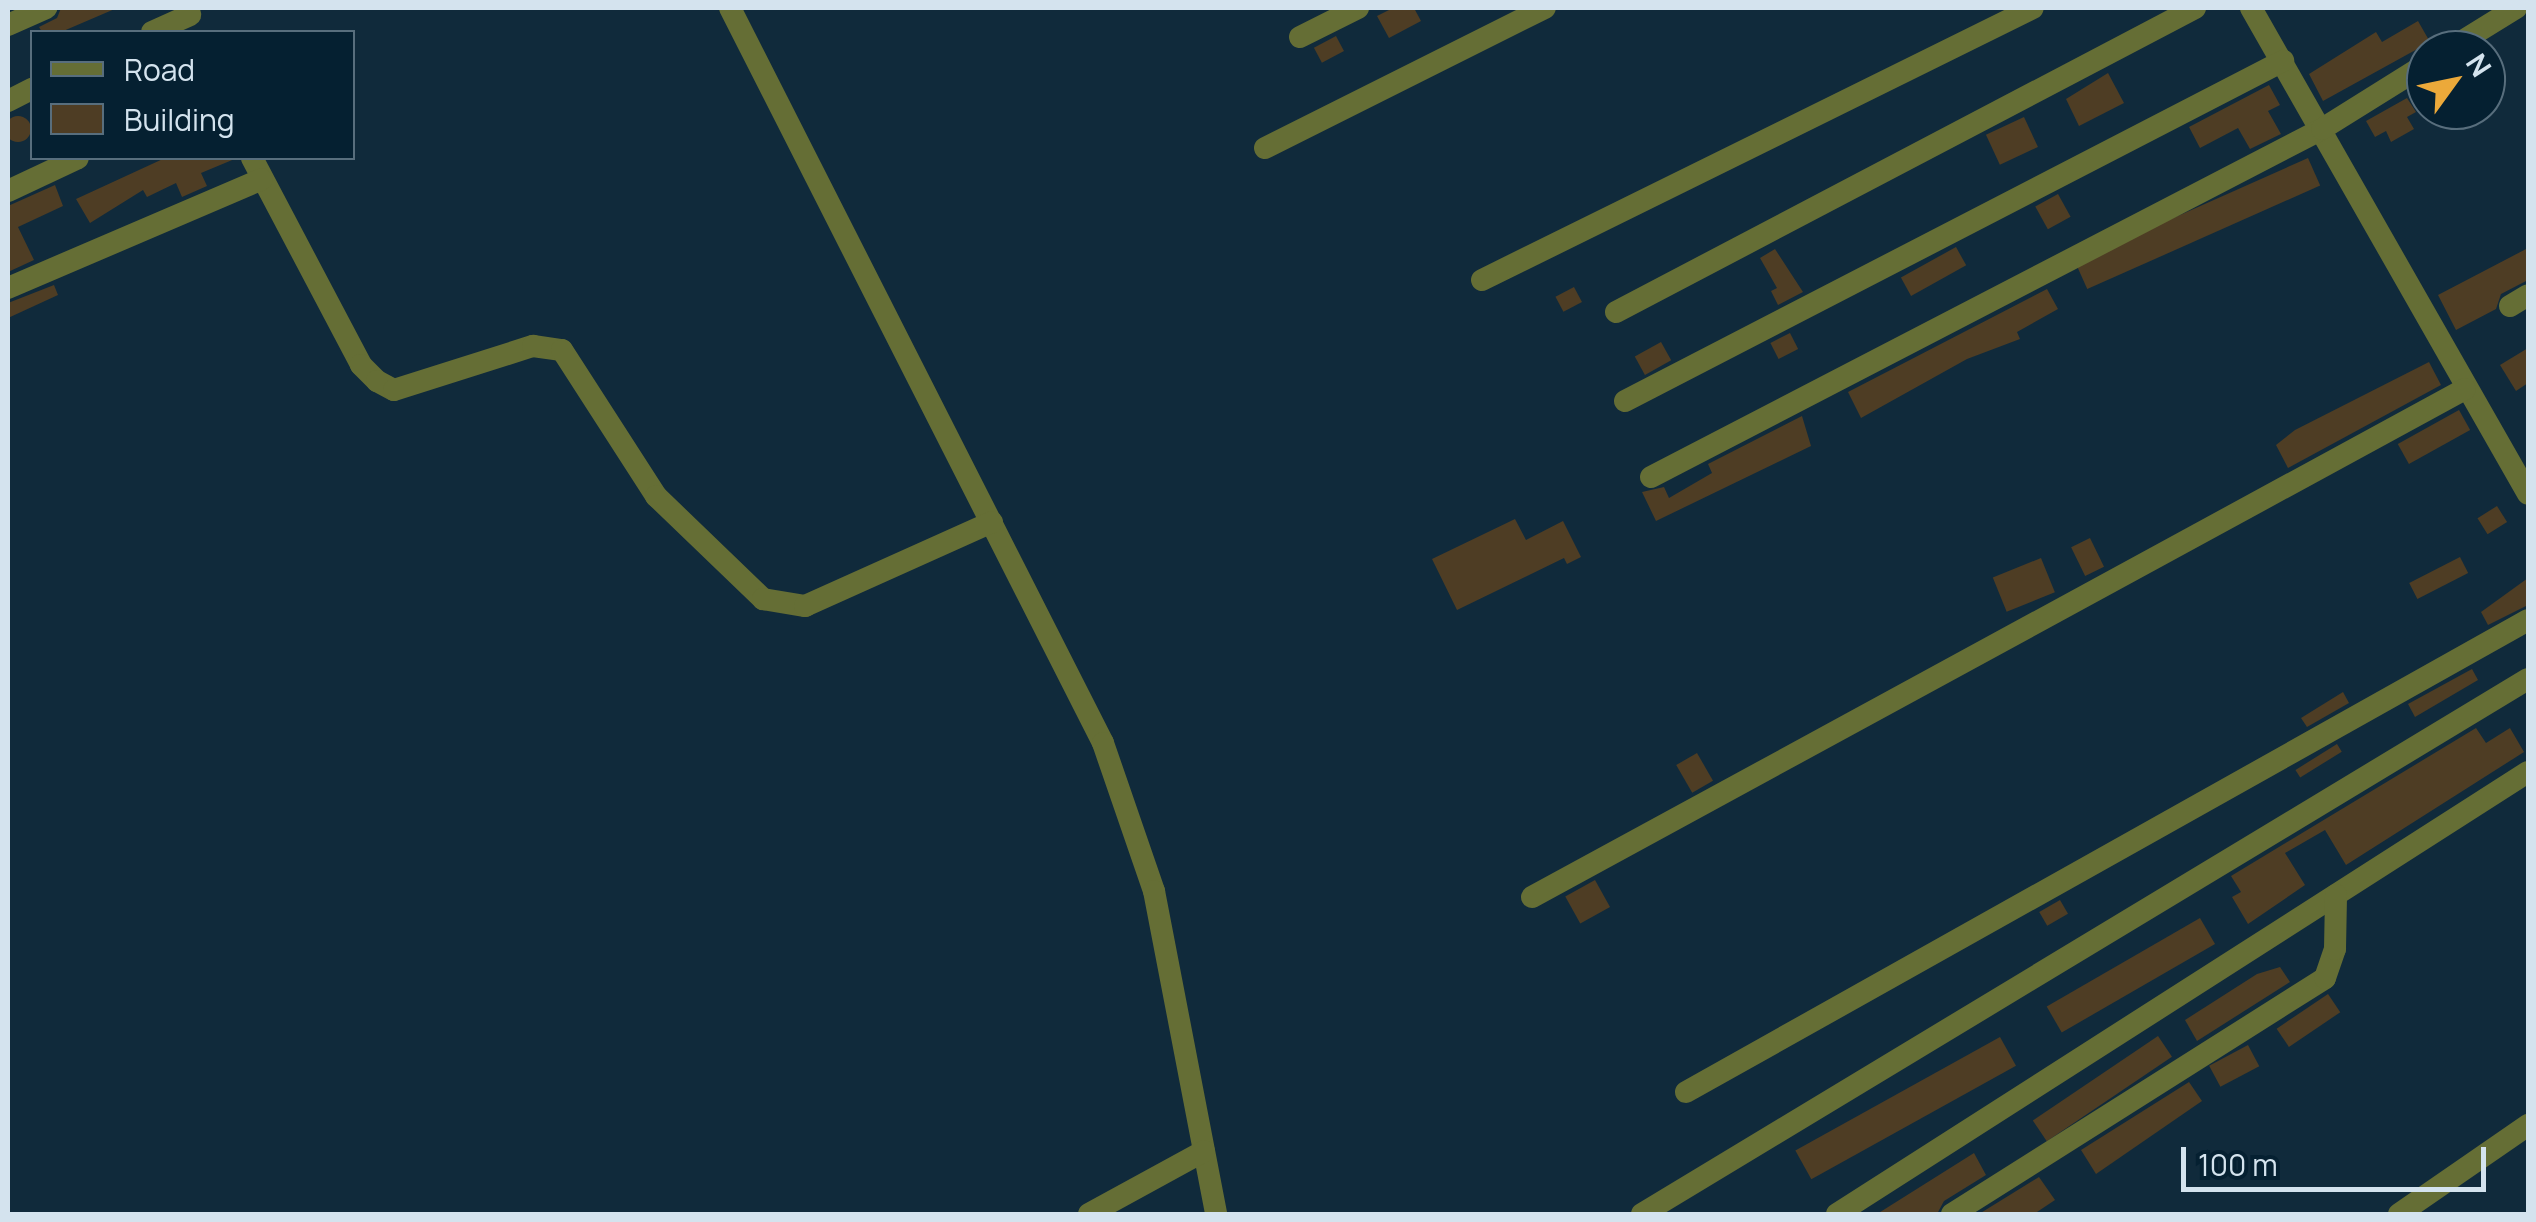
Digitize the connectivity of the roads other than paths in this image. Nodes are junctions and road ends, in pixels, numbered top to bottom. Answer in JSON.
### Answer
{"nodes":[{"id":1,"x":46,"y":8,"type":"edge"},
{"id":2,"x":730,"y":8,"type":"edge"},
{"id":3,"x":1358,"y":8,"type":"edge"},
{"id":4,"x":1544,"y":8,"type":"edge"},
{"id":5,"x":2032,"y":8,"type":"edge"},
{"id":6,"x":2195,"y":8,"type":"edge"},
{"id":7,"x":2250,"y":8,"type":"edge"},
{"id":8,"x":2516,"y":8,"type":"edge"},
{"id":9,"x":191,"y":18,"type":"edge"},
{"id":10,"x":8,"y":25,"type":"edge"},
{"id":11,"x":158,"y":30,"type":"edge"},
{"id":12,"x":2480,"y":30,"type":"edge"},
{"id":13,"x":1300,"y":37,"type":"dead end"},
{"id":14,"x":2283,"y":61,"type":"junction"},
{"id":15,"x":2406,"y":76,"type":"edge"},
{"id":16,"x":2322,"y":128,"type":"junction"},
{"id":17,"x":1266,"y":148,"type":"dead end"},
{"id":18,"x":74,"y":160,"type":"edge"},
{"id":19,"x":253,"y":160,"type":"edge"},
{"id":20,"x":262,"y":179,"type":"junction"},
{"id":21,"x":8,"y":191,"type":"edge"},
{"id":22,"x":1482,"y":280,"type":"dead end"},
{"id":23,"x":8,"y":288,"type":"edge"},
{"id":24,"x":1616,"y":312,"type":"dead end"},
{"id":25,"x":2465,"y":389,"type":"junction"},
{"id":26,"x":1625,"y":402,"type":"dead end"},
{"id":27,"x":1650,"y":477,"type":"dead end"},
{"id":28,"x":2528,"y":494,"type":"edge"},
{"id":29,"x":992,"y":522,"type":"junction"},
{"id":30,"x":2528,"y":620,"type":"edge"},
{"id":31,"x":2528,"y":679,"type":"edge"},
{"id":32,"x":2528,"y":772,"type":"edge"},
{"id":33,"x":2336,"y":895,"type":"junction"},
{"id":34,"x":1532,"y":897,"type":"dead end"},
{"id":35,"x":1686,"y":1092,"type":"dead end"},
{"id":36,"x":2528,"y":1125,"type":"edge"},
{"id":37,"x":1204,"y":1152,"type":"junction"},
{"id":38,"x":1089,"y":1214,"type":"edge"},
{"id":39,"x":1216,"y":1214,"type":"edge"},
{"id":40,"x":1642,"y":1214,"type":"edge"},
{"id":41,"x":1837,"y":1214,"type":"edge"},
{"id":42,"x":1952,"y":1214,"type":"edge"},
{"id":43,"x":2398,"y":1214,"type":"edge"}],
"edges":[{"from":1,"to":10,"type":"street"},
{"from":2,"to":29,"type":"street"},
{"from":3,"to":13,"type":"street"},
{"from":4,"to":17,"type":"street"},
{"from":5,"to":22,"type":"street"},
{"from":6,"to":24,"type":"street"},
{"from":7,"to":14,"type":"street"},
{"from":8,"to":12,"type":"street"},
{"from":9,"to":11,"type":"street"},
{"from":14,"to":16,"type":"street"},
{"from":14,"to":26,"type":"street"},
{"from":15,"to":16,"type":"street"},
{"from":16,"to":25,"type":"street"},
{"from":16,"to":27,"type":"street"},
{"from":18,"to":21,"type":"street"},
{"from":19,"to":20,"type":"street"},
{"from":20,"to":23,"type":"street"},
{"from":20,"to":29,"type":"street"},
{"from":25,"to":28,"type":"street"},
{"from":25,"to":34,"type":"street"},
{"from":29,"to":37,"type":"street"},
{"from":30,"to":35,"type":"street"},
{"from":31,"to":40,"type":"street"},
{"from":32,"to":33,"type":"street"},
{"from":33,"to":41,"type":"street"},
{"from":33,"to":42,"type":"street"},
{"from":36,"to":43,"type":"street"},
{"from":37,"to":38,"type":"street"},
{"from":37,"to":39,"type":"street"}]}
